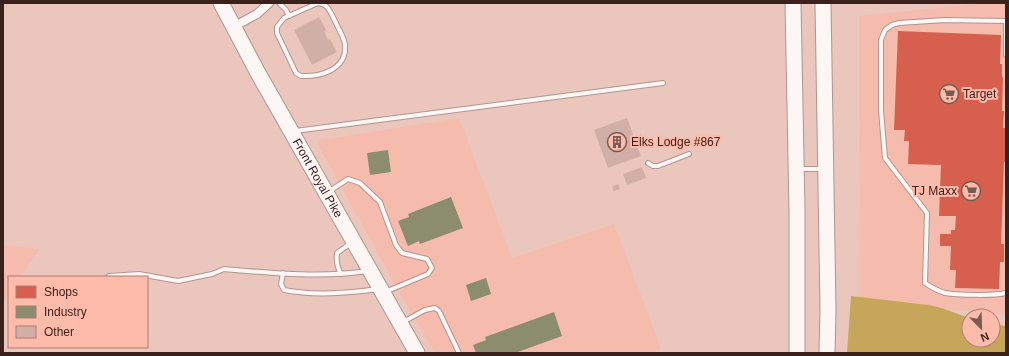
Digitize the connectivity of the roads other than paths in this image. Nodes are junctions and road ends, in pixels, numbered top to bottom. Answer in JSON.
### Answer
{"nodes":[{"id":1,"x":221,"y":3,"type":"edge"},
{"id":2,"x":269,"y":3,"type":"edge"},
{"id":3,"x":279,"y":3,"type":"edge"},
{"id":4,"x":793,"y":3,"type":"edge"},
{"id":5,"x":823,"y":3,"type":"edge"},
{"id":6,"x":289,"y":16,"type":"junction"},
{"id":7,"x":233,"y":27,"type":"junction"},
{"id":8,"x":1006,"y":55,"type":"edge"},
{"id":9,"x":663,"y":83,"type":"dead end"},
{"id":10,"x":291,"y":132,"type":"junction"},
{"id":11,"x":689,"y":154,"type":"dead end"},
{"id":12,"x":648,"y":163,"type":"dead end"},
{"id":13,"x":796,"y":169,"type":"junction"},
{"id":14,"x":826,"y":169,"type":"junction"},
{"id":15,"x":326,"y":193,"type":"junction"},
{"id":16,"x":354,"y":242,"type":"junction"},
{"id":17,"x":370,"y":270,"type":"junction"},
{"id":18,"x":283,"y":273,"type":"junction"},
{"id":19,"x":341,"y":274,"type":"junction"},
{"id":20,"x":109,"y":276,"type":"edge"},
{"id":21,"x":381,"y":291,"type":"junction"},
{"id":22,"x":1006,"y":293,"type":"edge"},
{"id":23,"x":400,"y":324,"type":"junction"},
{"id":24,"x":417,"y":353,"type":"edge"},
{"id":25,"x":459,"y":353,"type":"edge"},
{"id":26,"x":797,"y":353,"type":"edge"},
{"id":27,"x":827,"y":353,"type":"edge"}],
"edges":[{"from":1,"to":7,"type":"highway","name":"Front Royal Pike"},
{"from":2,"to":7,"type":"street"},
{"from":3,"to":6,"type":"lane"},
{"from":4,"to":13,"type":"highway"},
{"from":5,"to":14,"type":"highway"},
{"from":6,"to":6,"type":"lane"},
{"from":7,"to":10,"type":"highway","name":"Front Royal Pike"},
{"from":8,"to":22,"type":"lane"},
{"from":9,"to":10,"type":"lane"},
{"from":10,"to":15,"type":"highway","name":"Front Royal Pike"},
{"from":11,"to":12,"type":"lane"},
{"from":13,"to":14,"type":"lane"},
{"from":13,"to":26,"type":"highway"},
{"from":14,"to":27,"type":"highway"},
{"from":15,"to":16,"type":"highway","name":"Front Royal Pike"},
{"from":15,"to":21,"type":"lane"},
{"from":16,"to":17,"type":"highway","name":"Front Royal Pike"},
{"from":16,"to":19,"type":"lane"},
{"from":17,"to":19,"type":"lane"},
{"from":17,"to":21,"type":"highway","name":"Front Royal Pike"},
{"from":18,"to":19,"type":"lane"},
{"from":18,"to":20,"type":"lane"},
{"from":18,"to":21,"type":"lane"},
{"from":21,"to":23,"type":"highway","name":"Front Royal Pike"},
{"from":23,"to":24,"type":"highway","name":"Front Royal Pike"},
{"from":23,"to":25,"type":"lane"}]}
